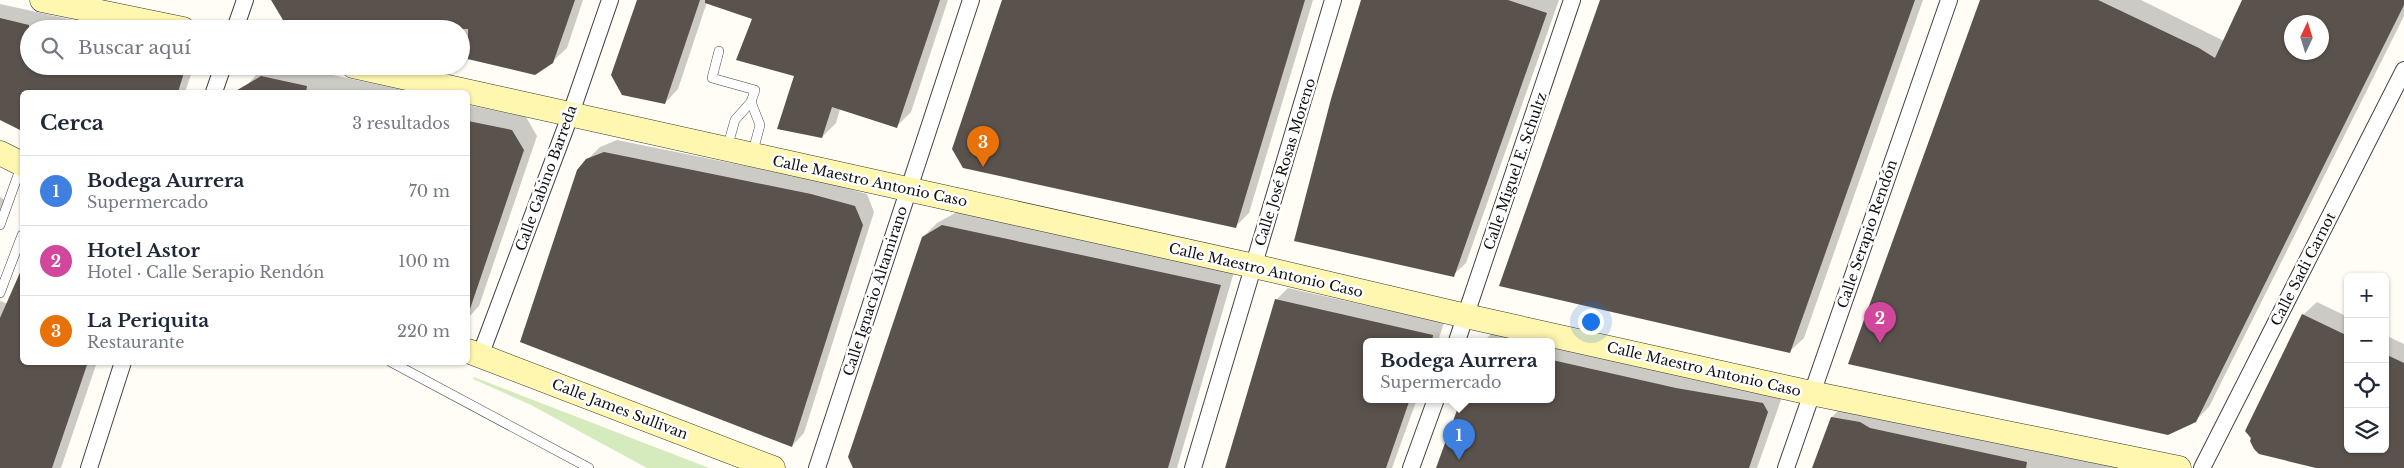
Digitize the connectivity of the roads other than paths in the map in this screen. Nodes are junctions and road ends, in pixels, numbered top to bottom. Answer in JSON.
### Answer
{"nodes":[{"id":1,"x":42,"y":0,"type":"edge"},
{"id":2,"x":245,"y":0,"type":"edge"},
{"id":3,"x":610,"y":0,"type":"edge"},
{"id":4,"x":971,"y":0,"type":"edge"},
{"id":5,"x":1333,"y":0,"type":"edge"},
{"id":6,"x":1572,"y":0,"type":"edge"},
{"id":7,"x":1950,"y":0,"type":"edge"},
{"id":8,"x":139,"y":20,"type":"edge"},
{"id":9,"x":238,"y":20,"type":"edge"},
{"id":10,"x":720,"y":51,"type":"dead end"},
{"id":11,"x":2404,"y":70,"type":"edge"},
{"id":12,"x":220,"y":75,"type":"edge"},
{"id":13,"x":392,"y":75,"type":"edge"},
{"id":14,"x":215,"y":90,"type":"edge"},
{"id":15,"x":457,"y":90,"type":"edge"},
{"id":16,"x":470,"y":93,"type":"edge"},
{"id":17,"x":752,"y":102,"type":"junction"},
{"id":18,"x":570,"y":116,"type":"junction"},
{"id":19,"x":727,"y":149,"type":"junction"},
{"id":20,"x":0,"y":153,"type":"edge"},
{"id":21,"x":752,"y":155,"type":"junction"},
{"id":22,"x":20,"y":163,"type":"edge"},
{"id":23,"x":20,"y":170,"type":"edge"},
{"id":24,"x":908,"y":189,"type":"junction"},
{"id":25,"x":0,"y":225,"type":"edge"},
{"id":26,"x":20,"y":240,"type":"edge"},
{"id":27,"x":1254,"y":266,"type":"junction"},
{"id":28,"x":0,"y":293,"type":"edge"},
{"id":29,"x":1466,"y":316,"type":"junction"},
{"id":30,"x":1458,"y":338,"type":"edge"},
{"id":31,"x":474,"y":353,"type":"edge"},
{"id":32,"x":122,"y":365,"type":"edge"},
{"id":33,"x":396,"y":365,"type":"edge"},
{"id":34,"x":1812,"y":393,"type":"junction"},
{"id":35,"x":1435,"y":403,"type":"edge"},
{"id":36,"x":89,"y":468,"type":"edge"},
{"id":37,"x":589,"y":468,"type":"edge"},
{"id":38,"x":773,"y":468,"type":"edge"},
{"id":39,"x":817,"y":468,"type":"edge"},
{"id":40,"x":1193,"y":468,"type":"edge"},
{"id":41,"x":1411,"y":468,"type":"edge"},
{"id":42,"x":1786,"y":468,"type":"edge"},
{"id":43,"x":2179,"y":468,"type":"edge"},
{"id":44,"x":2202,"y":468,"type":"edge"}],
"edges":[{"from":1,"to":8,"type":"main road"},
{"from":2,"to":9,"type":"street"},
{"from":3,"to":18,"type":"street","name":"Calle Gabino Barreda"},
{"from":4,"to":24,"type":"street","name":"Calle Ignacio Altamirano"},
{"from":5,"to":27,"type":"street","name":"Calle José Rosas Moreno"},
{"from":6,"to":29,"type":"street","name":"Calle Miguel E. Schultz"},
{"from":7,"to":34,"type":"street","name":"Calle Serapio Rendón"},
{"from":10,"to":17,"type":"lane"},
{"from":11,"to":44,"type":"street","name":"Calle Sadi Carnot"},
{"from":12,"to":14,"type":"street"},
{"from":13,"to":15,"type":"main road","name":"Calle Maestro Antonio Caso"},
{"from":16,"to":18,"type":"main road","name":"Calle Maestro Antonio Caso"},
{"from":17,"to":19,"type":"lane"},
{"from":17,"to":21,"type":"lane"},
{"from":18,"to":19,"type":"main road","name":"Calle Maestro Antonio Caso"},
{"from":18,"to":31,"type":"street","name":"Calle Gabino Barreda"},
{"from":19,"to":21,"type":"main road","name":"Calle Maestro Antonio Caso"},
{"from":20,"to":22,"type":"main road"},
{"from":21,"to":24,"type":"main road","name":"Calle Maestro Antonio Caso"},
{"from":23,"to":25,"type":"lane"},
{"from":24,"to":27,"type":"main road","name":"Calle Maestro Antonio Caso"},
{"from":24,"to":39,"type":"street","name":"Calle Ignacio Altamirano"},
{"from":26,"to":28,"type":"lane"},
{"from":27,"to":29,"type":"main road","name":"Calle Maestro Antonio Caso"},
{"from":27,"to":40,"type":"street","name":"Calle José Rosas Moreno"},
{"from":29,"to":30,"type":"street","name":"Calle Miguel E. Schultz"},
{"from":29,"to":34,"type":"main road","name":"Calle Maestro Antonio Caso"},
{"from":31,"to":38,"type":"main road","name":"Calle James Sullivan"},
{"from":32,"to":36,"type":"street"},
{"from":33,"to":37,"type":"lane"},
{"from":34,"to":42,"type":"street","name":"Calle Serapio Rendón"},
{"from":34,"to":43,"type":"main road","name":"Calle Maestro Antonio Caso"},
{"from":35,"to":41,"type":"street"}]}
